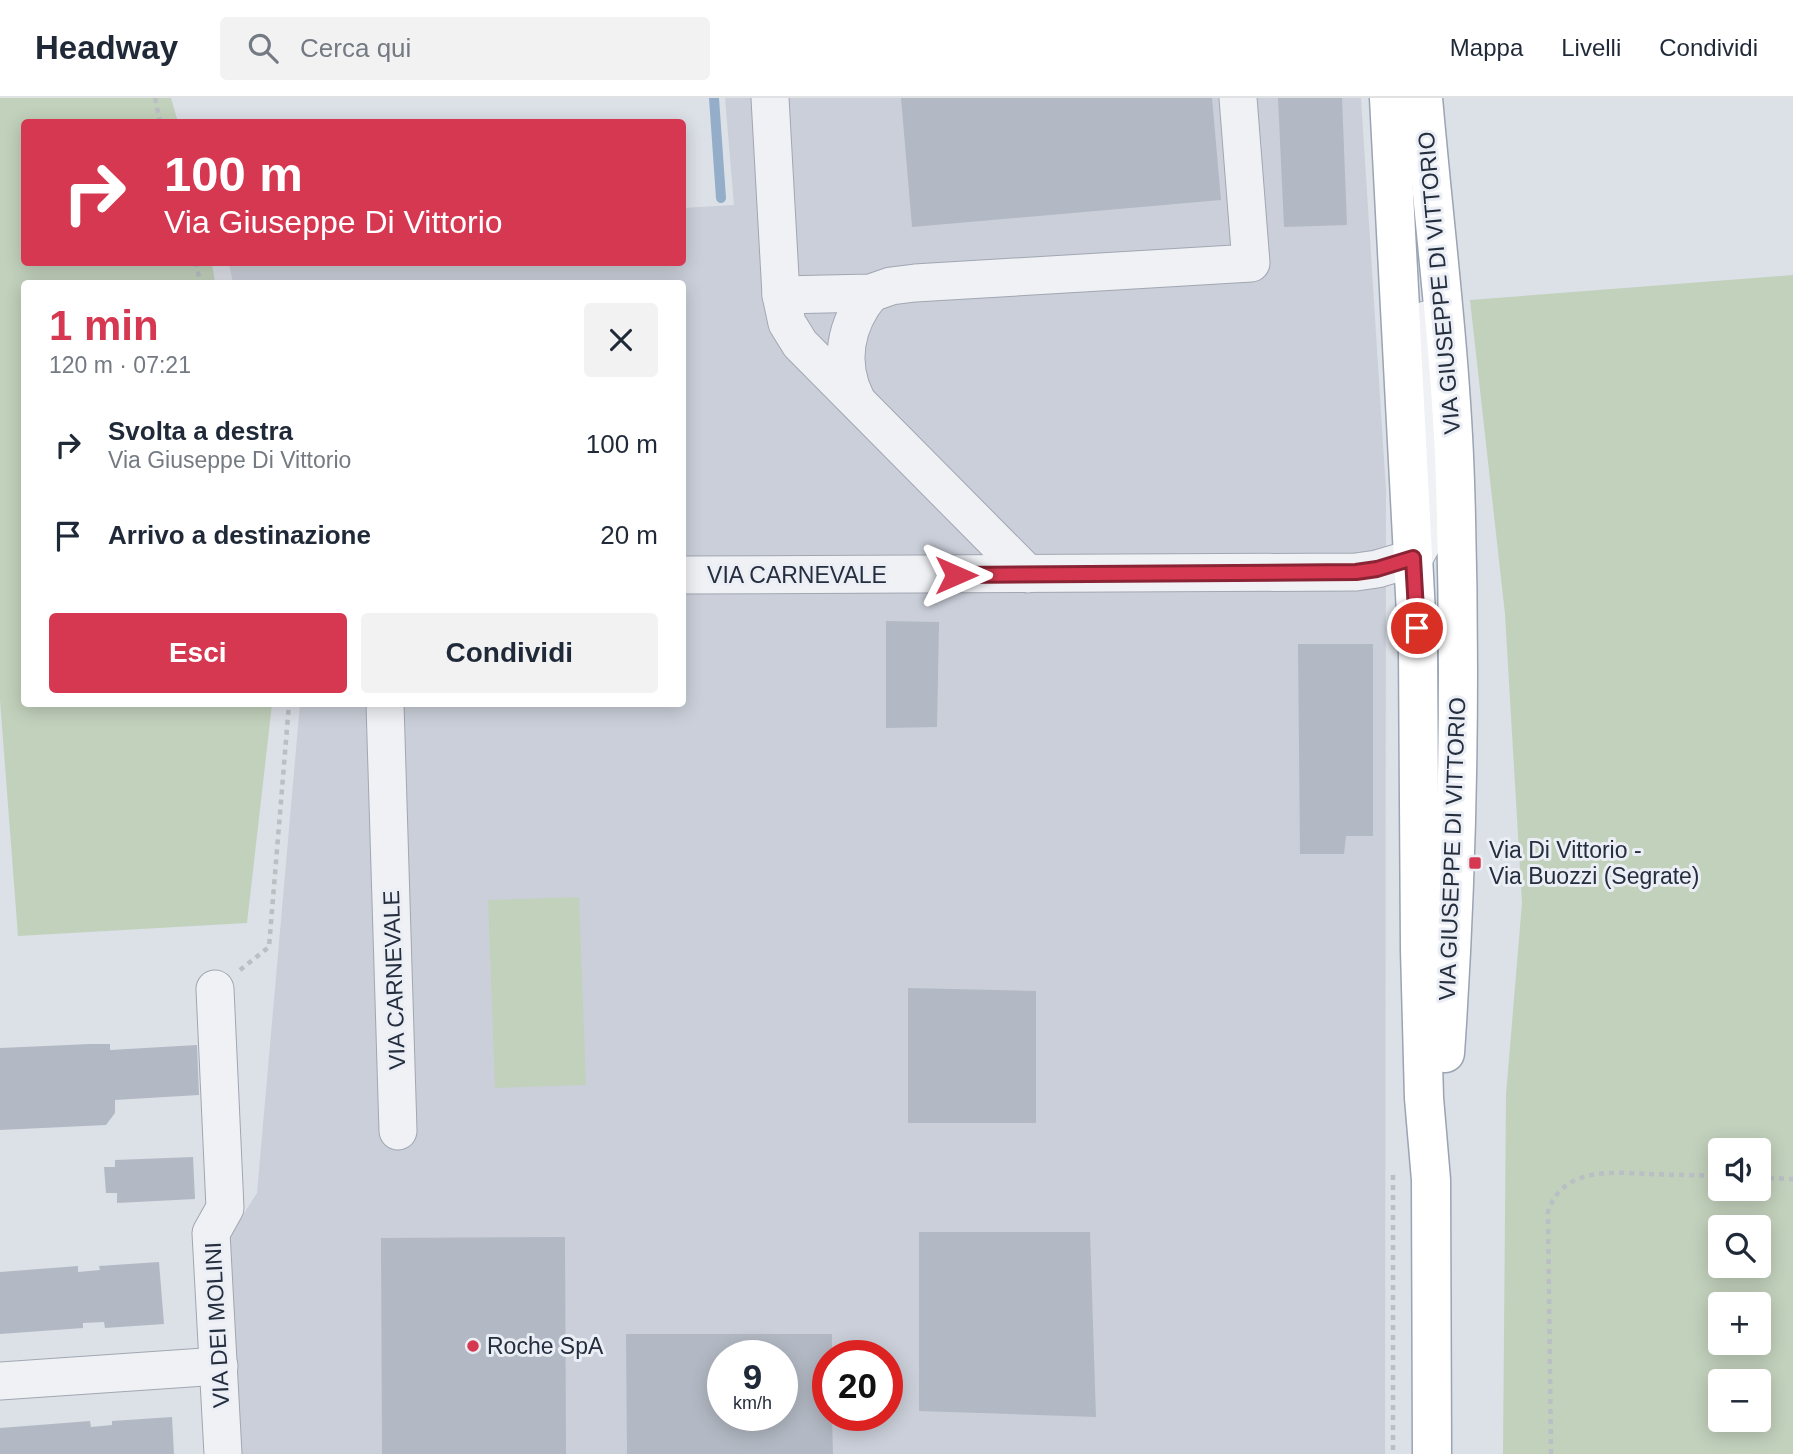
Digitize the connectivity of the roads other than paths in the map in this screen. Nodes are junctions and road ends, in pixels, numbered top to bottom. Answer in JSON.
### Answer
{"nodes":[{"id":1,"x":770,"y":98,"type":"edge"},
{"id":2,"x":1238,"y":98,"type":"edge"},
{"id":3,"x":1389,"y":98,"type":"edge"},
{"id":4,"x":1423,"y":98,"type":"edge"},
{"id":5,"x":1431,"y":182,"type":"junction"},
{"id":6,"x":871,"y":293,"type":"junction"},
{"id":7,"x":782,"y":295,"type":"junction"},
{"id":8,"x":856,"y":400,"type":"junction"},
{"id":9,"x":1413,"y":558,"type":"junction"},
{"id":10,"x":1028,"y":574,"type":"junction"},
{"id":11,"x":686,"y":575,"type":"edge"},
{"id":12,"x":385,"y":707,"type":"edge"},
{"id":13,"x":215,"y":989,"type":"road end"},
{"id":14,"x":398,"y":1131,"type":"dead end"},
{"id":15,"x":1432,"y":1180,"type":"junction"},
{"id":16,"x":219,"y":1366,"type":"junction"},
{"id":17,"x":0,"y":1381,"type":"edge"},
{"id":18,"x":223,"y":1454,"type":"edge"},
{"id":19,"x":1432,"y":1454,"type":"edge"}],
"edges":[{"from":1,"to":7,"type":"street"},
{"from":2,"to":6,"type":"street"},
{"from":3,"to":9,"type":"main road","name":"VIA GIUSEPPE DI VITTORIO"},
{"from":4,"to":5,"type":"main road","name":"VIA GIUSEPPE DI VITTORIO"},
{"from":5,"to":9,"type":"street"},
{"from":5,"to":15,"type":"main road","name":"VIA GIUSEPPE DI VITTORIO"},
{"from":6,"to":7,"type":"street"},
{"from":6,"to":8,"type":"street"},
{"from":7,"to":8,"type":"street"},
{"from":8,"to":10,"type":"street"},
{"from":9,"to":10,"type":"street","name":"VIA CARNEVALE"},
{"from":9,"to":15,"type":"main road","name":"VIA GIUSEPPE DI VITTORIO"},
{"from":10,"to":11,"type":"street","name":"VIA CARNEVALE"},
{"from":12,"to":14,"type":"street","name":"VIA CARNEVALE"},
{"from":13,"to":16,"type":"street","name":"VIA DEI MOLINI"},
{"from":15,"to":19,"type":"main road","name":"VIA GIUSEPPE DI VITTORIO"},
{"from":16,"to":17,"type":"street"},
{"from":16,"to":18,"type":"street","name":"VIA DEI MOLINI"}]}
